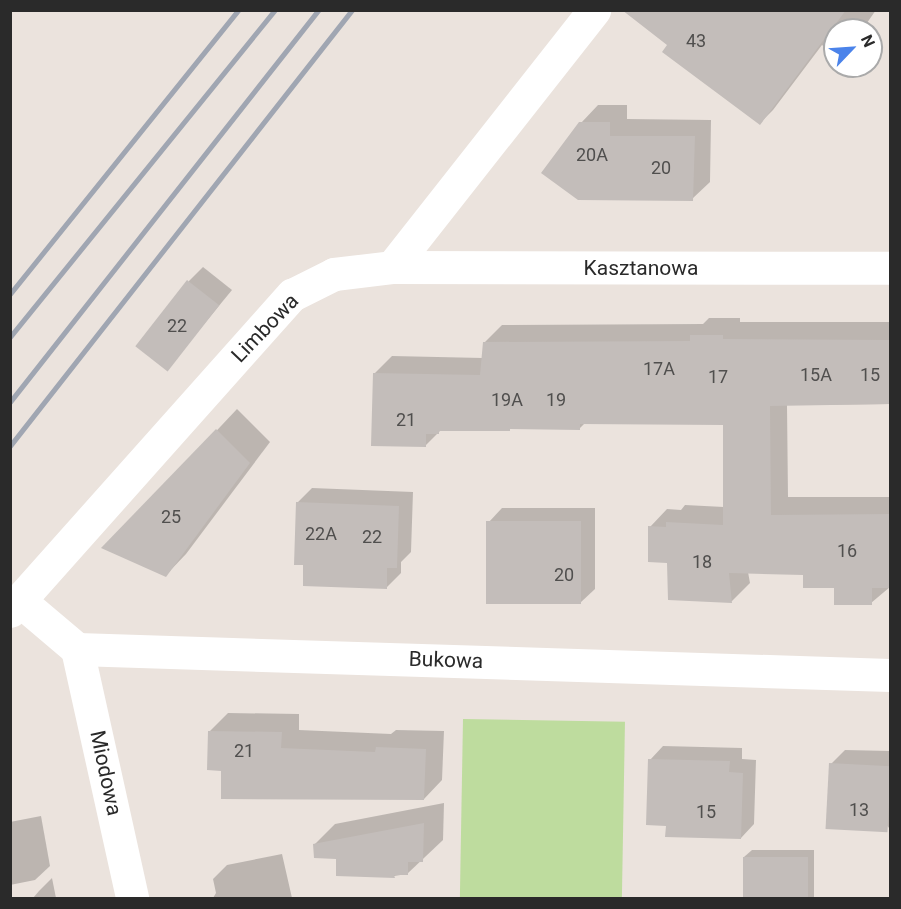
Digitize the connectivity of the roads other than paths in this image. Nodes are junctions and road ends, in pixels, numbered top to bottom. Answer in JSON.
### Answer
{"nodes":[{"id":1,"x":594,"y":10,"type":"edge"},
{"id":2,"x":392,"y":267,"type":"junction"},
{"id":3,"x":891,"y":268,"type":"edge"},
{"id":4,"x":15,"y":606,"type":"edge"},
{"id":5,"x":77,"y":649,"type":"junction"},
{"id":6,"x":891,"y":675,"type":"edge"},
{"id":7,"x":132,"y":898,"type":"edge"}],
"edges":[{"from":1,"to":2,"type":"street"},
{"from":2,"to":3,"type":"street","name":"Kasztanowa"},
{"from":2,"to":4,"type":"street","name":"Limbowa"},
{"from":4,"to":5,"type":"street"},
{"from":5,"to":6,"type":"street","name":"Bukowa"},
{"from":5,"to":7,"type":"street","name":"Miodowa"}]}
